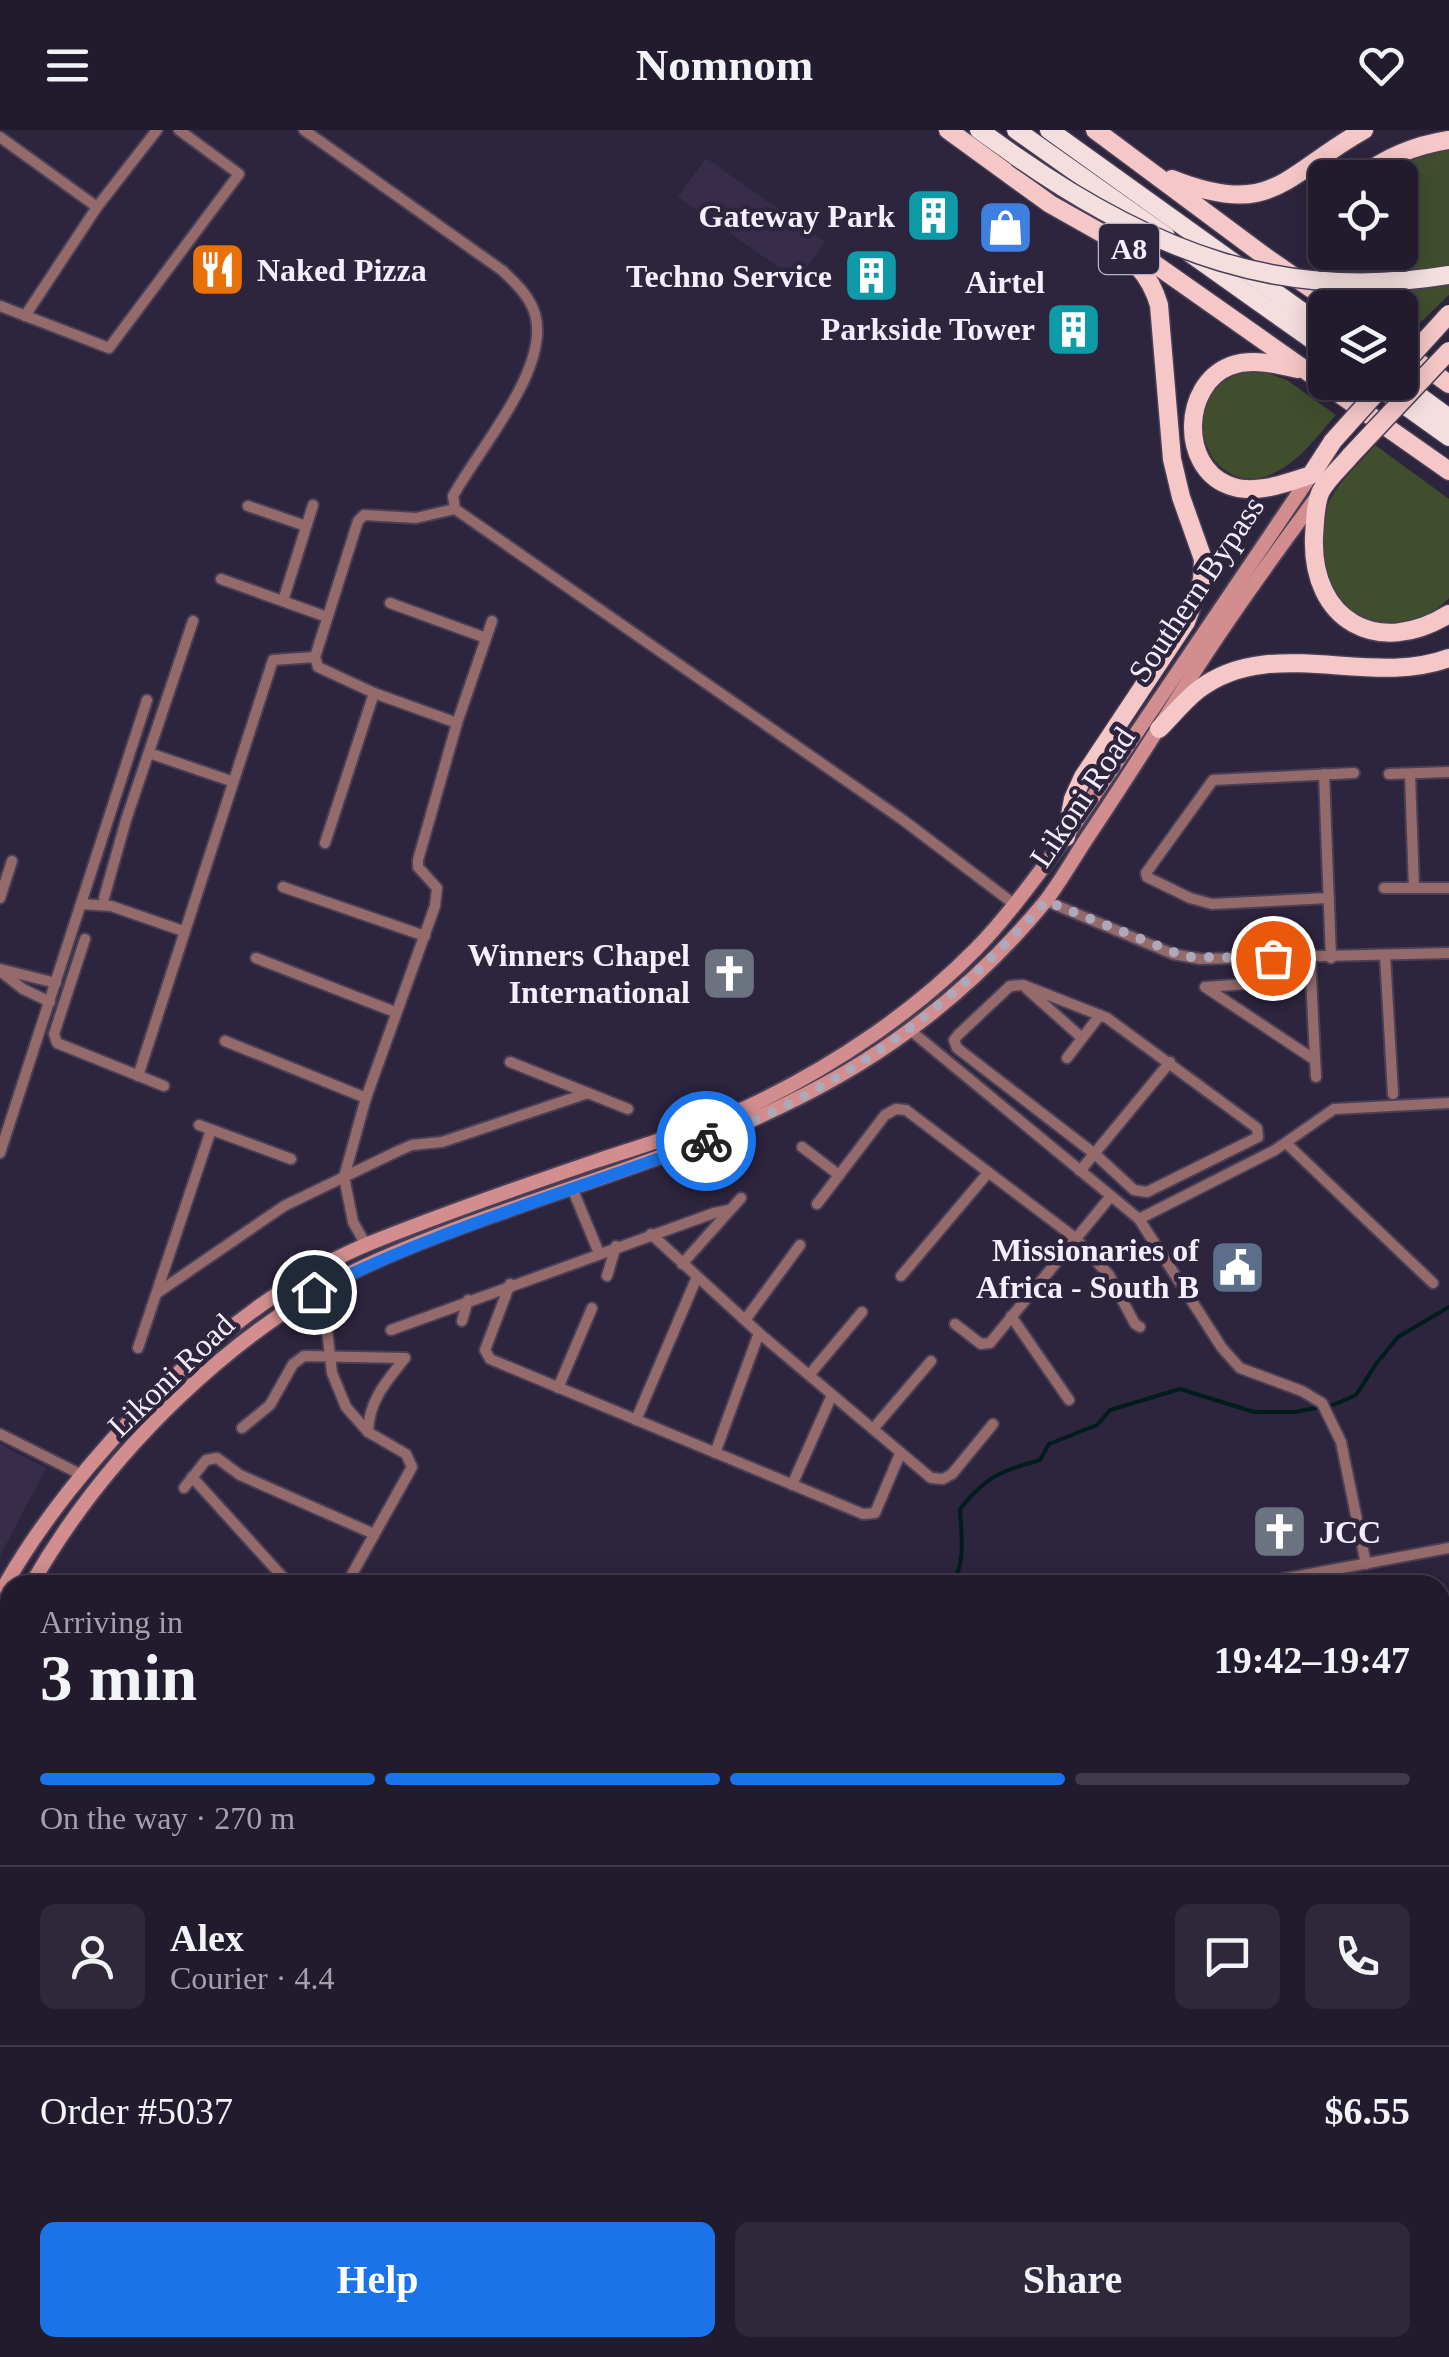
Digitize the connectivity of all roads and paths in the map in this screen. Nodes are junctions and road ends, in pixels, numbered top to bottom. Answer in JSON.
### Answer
{"nodes":[{"id":1,"x":156,"y":130,"type":"edge"},
{"id":2,"x":178,"y":130,"type":"edge"},
{"id":3,"x":304,"y":130,"type":"edge"},
{"id":4,"x":948,"y":130,"type":"edge"},
{"id":5,"x":980,"y":130,"type":"edge"},
{"id":6,"x":1016,"y":130,"type":"edge"},
{"id":7,"x":1049,"y":130,"type":"edge"},
{"id":8,"x":1095,"y":130,"type":"edge"},
{"id":9,"x":1364,"y":130,"type":"edge"},
{"id":10,"x":0,"y":137,"type":"edge"},
{"id":11,"x":1449,"y":140,"type":"edge"},
{"id":12,"x":1388,"y":160,"type":"edge"},
{"id":13,"x":1153,"y":171,"type":"junction"},
{"id":14,"x":97,"y":207,"type":"junction"},
{"id":15,"x":1106,"y":236,"type":"junction"},
{"id":16,"x":1449,"y":275,"type":"edge"},
{"id":17,"x":1313,"y":290,"type":"edge"},
{"id":18,"x":0,"y":306,"type":"edge"},
{"id":19,"x":1449,"y":314,"type":"edge"},
{"id":20,"x":25,"y":316,"type":"junction"},
{"id":21,"x":1308,"y":316,"type":"edge"},
{"id":22,"x":1308,"y":337,"type":"edge"},
{"id":23,"x":1418,"y":348,"type":"edge"},
{"id":24,"x":1449,"y":351,"type":"edge"},
{"id":25,"x":1418,"y":362,"type":"edge"},
{"id":26,"x":1308,"y":370,"type":"edge"},
{"id":27,"x":1308,"y":371,"type":"edge"},
{"id":28,"x":1449,"y":384,"type":"edge"},
{"id":29,"x":1418,"y":395,"type":"edge"},
{"id":30,"x":1349,"y":400,"type":"edge"},
{"id":31,"x":1370,"y":400,"type":"edge"},
{"id":32,"x":1397,"y":400,"type":"edge"},
{"id":33,"x":1449,"y":418,"type":"edge"},
{"id":34,"x":1449,"y":437,"type":"edge"},
{"id":35,"x":1443,"y":467,"type":"edge"},
{"id":36,"x":1312,"y":474,"type":"junction"},
{"id":37,"x":1449,"y":479,"type":"edge"},
{"id":38,"x":1320,"y":492,"type":"junction"},
{"id":39,"x":313,"y":505,"type":"dead end"},
{"id":40,"x":248,"y":506,"type":"dead end"},
{"id":41,"x":455,"y":509,"type":"junction"},
{"id":42,"x":306,"y":526,"type":"junction"},
{"id":43,"x":221,"y":579,"type":"dead end"},
{"id":44,"x":283,"y":600,"type":"junction"},
{"id":45,"x":390,"y":604,"type":"dead end"},
{"id":46,"x":1449,"y":614,"type":"edge"},
{"id":47,"x":327,"y":617,"type":"junction"},
{"id":48,"x":193,"y":620,"type":"dead end"},
{"id":49,"x":492,"y":621,"type":"dead end"},
{"id":50,"x":486,"y":638,"type":"junction"},
{"id":51,"x":315,"y":657,"type":"junction"},
{"id":52,"x":1449,"y":658,"type":"edge"},
{"id":53,"x":374,"y":693,"type":"junction"},
{"id":54,"x":147,"y":700,"type":"dead end"},
{"id":55,"x":457,"y":723,"type":"junction"},
{"id":56,"x":1160,"y":729,"type":"junction"},
{"id":57,"x":149,"y":754,"type":"junction"},
{"id":58,"x":1449,"y":772,"type":"edge"},
{"id":59,"x":1324,"y":774,"type":"junction"},
{"id":60,"x":1354,"y":774,"type":"dead end"},
{"id":61,"x":1389,"y":774,"type":"dead end"},
{"id":62,"x":1410,"y":774,"type":"junction"},
{"id":63,"x":232,"y":780,"type":"junction"},
{"id":64,"x":1066,"y":837,"type":"junction"},
{"id":65,"x":324,"y":843,"type":"dead end"},
{"id":66,"x":12,"y":861,"type":"dead end"},
{"id":67,"x":282,"y":888,"type":"dead end"},
{"id":68,"x":1384,"y":888,"type":"dead end"},
{"id":69,"x":1414,"y":888,"type":"junction"},
{"id":70,"x":1449,"y":888,"type":"edge"},
{"id":71,"x":86,"y":890,"type":"junction"},
{"id":72,"x":0,"y":898,"type":"edge"},
{"id":73,"x":1329,"y":898,"type":"junction"},
{"id":74,"x":1046,"y":901,"type":"junction"},
{"id":75,"x":108,"y":902,"type":"junction"},
{"id":76,"x":81,"y":904,"type":"junction"},
{"id":77,"x":1014,"y":904,"type":"junction"},
{"id":78,"x":184,"y":930,"type":"junction"},
{"id":79,"x":425,"y":936,"type":"junction"},
{"id":80,"x":84,"y":939,"type":"dead end"},
{"id":81,"x":1449,"y":953,"type":"edge"},
{"id":82,"x":1385,"y":955,"type":"junction"},
{"id":83,"x":256,"y":958,"type":"dead end"},
{"id":84,"x":1310,"y":958,"type":"junction"},
{"id":85,"x":1331,"y":958,"type":"junction"},
{"id":86,"x":0,"y":970,"type":"edge"},
{"id":87,"x":1311,"y":979,"type":"junction"},
{"id":88,"x":56,"y":983,"type":"junction"},
{"id":89,"x":1022,"y":985,"type":"junction"},
{"id":90,"x":50,"y":1002,"type":"junction"},
{"id":91,"x":395,"y":1012,"type":"junction"},
{"id":92,"x":1100,"y":1015,"type":"junction"},
{"id":93,"x":897,"y":1017,"type":"junction"},
{"id":94,"x":910,"y":1030,"type":"junction"},
{"id":95,"x":1082,"y":1038,"type":"junction"},
{"id":96,"x":224,"y":1042,"type":"dead end"},
{"id":97,"x":1066,"y":1058,"type":"dead end"},
{"id":98,"x":1315,"y":1060,"type":"junction"},
{"id":99,"x":510,"y":1062,"type":"dead end"},
{"id":100,"x":1170,"y":1062,"type":"junction"},
{"id":101,"x":138,"y":1076,"type":"junction"},
{"id":102,"x":1316,"y":1077,"type":"dead end"},
{"id":103,"x":164,"y":1086,"type":"dead end"},
{"id":104,"x":588,"y":1094,"type":"junction"},
{"id":105,"x":1393,"y":1094,"type":"dead end"},
{"id":106,"x":366,"y":1098,"type":"junction"},
{"id":107,"x":1449,"y":1103,"type":"edge"},
{"id":108,"x":628,"y":1109,"type":"dead end"},
{"id":109,"x":199,"y":1125,"type":"dead end"},
{"id":110,"x":211,"y":1130,"type":"junction"},
{"id":111,"x":1286,"y":1143,"type":"junction"},
{"id":112,"x":802,"y":1148,"type":"dead end"},
{"id":113,"x":0,"y":1153,"type":"edge"},
{"id":114,"x":1096,"y":1155,"type":"junction"},
{"id":115,"x":291,"y":1159,"type":"dead end"},
{"id":116,"x":1080,"y":1171,"type":"junction"},
{"id":117,"x":987,"y":1174,"type":"junction"},
{"id":118,"x":839,"y":1175,"type":"junction"},
{"id":119,"x":344,"y":1177,"type":"junction"},
{"id":120,"x":572,"y":1188,"type":"junction"},
{"id":121,"x":1111,"y":1196,"type":"junction"},
{"id":122,"x":740,"y":1198,"type":"dead end"},
{"id":123,"x":816,"y":1204,"type":"dead end"},
{"id":124,"x":729,"y":1210,"type":"junction"},
{"id":125,"x":1138,"y":1218,"type":"junction"},
{"id":126,"x":651,"y":1234,"type":"junction"},
{"id":127,"x":1074,"y":1237,"type":"junction"},
{"id":128,"x":366,"y":1245,"type":"junction"},
{"id":129,"x":800,"y":1245,"type":"dead end"},
{"id":130,"x":616,"y":1246,"type":"junction"},
{"id":131,"x":599,"y":1252,"type":"junction"},
{"id":132,"x":682,"y":1264,"type":"junction"},
{"id":133,"x":606,"y":1276,"type":"dead end"},
{"id":134,"x":902,"y":1276,"type":"dead end"},
{"id":135,"x":696,"y":1278,"type":"junction"},
{"id":136,"x":1433,"y":1282,"type":"dead end"},
{"id":137,"x":510,"y":1284,"type":"junction"},
{"id":138,"x":156,"y":1293,"type":"junction"},
{"id":139,"x":305,"y":1298,"type":"junction"},
{"id":140,"x":468,"y":1300,"type":"junction"},
{"id":141,"x":592,"y":1308,"type":"dead end"},
{"id":142,"x":862,"y":1312,"type":"dead end"},
{"id":143,"x":1011,"y":1316,"type":"junction"},
{"id":144,"x":745,"y":1320,"type":"junction"},
{"id":145,"x":462,"y":1321,"type":"dead end"},
{"id":146,"x":955,"y":1324,"type":"dead end"},
{"id":147,"x":1140,"y":1327,"type":"dead end"},
{"id":148,"x":390,"y":1330,"type":"dead end"},
{"id":149,"x":759,"y":1332,"type":"junction"},
{"id":150,"x":138,"y":1348,"type":"dead end"},
{"id":151,"x":330,"y":1355,"type":"junction"},
{"id":152,"x":931,"y":1361,"type":"dead end"},
{"id":153,"x":810,"y":1374,"type":"junction"},
{"id":154,"x":558,"y":1388,"type":"junction"},
{"id":155,"x":832,"y":1395,"type":"junction"},
{"id":156,"x":1069,"y":1400,"type":"dead end"},
{"id":157,"x":636,"y":1420,"type":"junction"},
{"id":158,"x":992,"y":1424,"type":"dead end"},
{"id":159,"x":242,"y":1428,"type":"dead end"},
{"id":160,"x":873,"y":1429,"type":"junction"},
{"id":161,"x":368,"y":1432,"type":"junction"},
{"id":162,"x":0,"y":1434,"type":"edge"},
{"id":163,"x":714,"y":1454,"type":"junction"},
{"id":164,"x":900,"y":1454,"type":"junction"},
{"id":165,"x":82,"y":1474,"type":"junction"},
{"id":166,"x":192,"y":1476,"type":"junction"},
{"id":167,"x":792,"y":1485,"type":"junction"},
{"id":168,"x":184,"y":1488,"type":"dead end"},
{"id":169,"x":374,"y":1534,"type":"junction"},
{"id":170,"x":1449,"y":1548,"type":"edge"},
{"id":171,"x":1366,"y":1564,"type":"junction"},
{"id":172,"x":10,"y":1575,"type":"edge"},
{"id":173,"x":37,"y":1575,"type":"edge"},
{"id":174,"x":281,"y":1575,"type":"edge"},
{"id":175,"x":351,"y":1575,"type":"edge"},
{"id":176,"x":1315,"y":1575,"type":"edge"}],
"edges":[{"from":1,"to":14,"type":"street"},
{"from":2,"to":20,"type":"street"},
{"from":3,"to":41,"type":"street"},
{"from":4,"to":15,"type":"highway","number":"A8"},
{"from":5,"to":16,"type":"highway","bridge":true},
{"from":6,"to":22,"type":"highway"},
{"from":7,"to":21,"type":"highway"},
{"from":8,"to":13,"type":"highway","number":"A8"},
{"from":9,"to":13,"type":"highway"},
{"from":10,"to":14,"type":"street"},
{"from":11,"to":12,"type":"highway"},
{"from":13,"to":17,"type":"highway","number":"A8"},
{"from":14,"to":20,"type":"street"},
{"from":15,"to":26,"type":"highway","number":"A8"},
{"from":15,"to":64,"type":"highway"},
{"from":18,"to":20,"type":"street"},
{"from":19,"to":23,"type":"highway","bridge":true},
{"from":24,"to":38,"type":"highway","name":"Southern Bypass","bridge":true},
{"from":25,"to":28,"type":"highway"},
{"from":27,"to":36,"type":"highway"},
{"from":29,"to":33,"type":"highway"},
{"from":30,"to":35,"type":"highway","number":"A8"},
{"from":31,"to":36,"type":"highway","name":"Southern Bypass","bridge":true},
{"from":32,"to":34,"type":"highway"},
{"from":35,"to":37,"type":"highway"},
{"from":36,"to":64,"type":"main road","name":"Southern Bypass"},
{"from":38,"to":46,"type":"highway"},
{"from":38,"to":56,"type":"main road","name":"Southern Bypass"},
{"from":39,"to":42,"type":"street"},
{"from":40,"to":42,"type":"street"},
{"from":41,"to":47,"type":"street"},
{"from":41,"to":77,"type":"street"},
{"from":42,"to":44,"type":"street"},
{"from":43,"to":44,"type":"street"},
{"from":44,"to":47,"type":"street"},
{"from":45,"to":50,"type":"street"},
{"from":47,"to":51,"type":"street"},
{"from":48,"to":57,"type":"street"},
{"from":49,"to":50,"type":"street"},
{"from":50,"to":55,"type":"street"},
{"from":51,"to":53,"type":"street"},
{"from":51,"to":63,"type":"street"},
{"from":52,"to":56,"type":"highway"},
{"from":53,"to":55,"type":"street"},
{"from":53,"to":65,"type":"street"},
{"from":54,"to":71,"type":"street"},
{"from":55,"to":79,"type":"street"},
{"from":56,"to":74,"type":"main road","name":"Likoni Road"},
{"from":57,"to":63,"type":"street"},
{"from":57,"to":75,"type":"street"},
{"from":58,"to":62,"type":"street"},
{"from":59,"to":60,"type":"street"},
{"from":59,"to":73,"type":"street"},
{"from":59,"to":73,"type":"street"},
{"from":61,"to":62,"type":"street"},
{"from":62,"to":69,"type":"street"},
{"from":63,"to":78,"type":"street"},
{"from":64,"to":77,"type":"main road","name":"Likoni Road"},
{"from":66,"to":72,"type":"street"},
{"from":67,"to":79,"type":"street"},
{"from":68,"to":69,"type":"street"},
{"from":69,"to":70,"type":"street"},
{"from":71,"to":75,"type":"street"},
{"from":71,"to":76,"type":"street"},
{"from":73,"to":85,"type":"street"},
{"from":74,"to":84,"type":"street"},
{"from":74,"to":94,"type":"main road","name":"Likoni Road"},
{"from":75,"to":76,"type":"street"},
{"from":75,"to":78,"type":"street"},
{"from":76,"to":88,"type":"street"},
{"from":77,"to":93,"type":"main road","name":"Likoni Road"},
{"from":78,"to":101,"type":"street"},
{"from":79,"to":91,"type":"street"},
{"from":80,"to":101,"type":"street"},
{"from":81,"to":82,"type":"street"},
{"from":82,"to":85,"type":"street"},
{"from":82,"to":105,"type":"street"},
{"from":83,"to":91,"type":"street"},
{"from":84,"to":85,"type":"street"},
{"from":84,"to":87,"type":"street"},
{"from":86,"to":88,"type":"street"},
{"from":86,"to":90,"type":"street"},
{"from":87,"to":98,"type":"street"},
{"from":87,"to":98,"type":"street"},
{"from":88,"to":90,"type":"street"},
{"from":89,"to":92,"type":"street"},
{"from":89,"to":95,"type":"street"},
{"from":89,"to":114,"type":"street"},
{"from":90,"to":113,"type":"street"},
{"from":91,"to":106,"type":"street"},
{"from":92,"to":95,"type":"street"},
{"from":92,"to":100,"type":"street"},
{"from":93,"to":94,"type":"main road"},
{"from":93,"to":128,"type":"main road","name":"Likoni Road"},
{"from":94,"to":116,"type":"street"},
{"from":94,"to":120,"type":"main road","name":"Likoni Road"},
{"from":95,"to":97,"type":"street"},
{"from":96,"to":106,"type":"street"},
{"from":98,"to":102,"type":"street"},
{"from":99,"to":104,"type":"street"},
{"from":100,"to":114,"type":"street"},
{"from":100,"to":114,"type":"street"},
{"from":101,"to":103,"type":"street"},
{"from":104,"to":108,"type":"street"},
{"from":104,"to":119,"type":"street"},
{"from":106,"to":119,"type":"street"},
{"from":107,"to":111,"type":"street"},
{"from":109,"to":110,"type":"street"},
{"from":110,"to":115,"type":"street"},
{"from":110,"to":138,"type":"street"},
{"from":111,"to":125,"type":"street"},
{"from":111,"to":136,"type":"street"},
{"from":112,"to":118,"type":"street"},
{"from":114,"to":116,"type":"street"},
{"from":116,"to":121,"type":"street"},
{"from":117,"to":118,"type":"street"},
{"from":117,"to":127,"type":"street"},
{"from":117,"to":134,"type":"street"},
{"from":118,"to":123,"type":"street"},
{"from":119,"to":128,"type":"street"},
{"from":119,"to":138,"type":"street"},
{"from":120,"to":131,"type":"street"},
{"from":120,"to":139,"type":"main road","name":"Likoni Road"},
{"from":121,"to":125,"type":"street"},
{"from":121,"to":127,"type":"street"},
{"from":122,"to":124,"type":"street"},
{"from":124,"to":126,"type":"street"},
{"from":124,"to":132,"type":"street"},
{"from":125,"to":171,"type":"street"},
{"from":126,"to":130,"type":"street"},
{"from":126,"to":132,"type":"street"},
{"from":127,"to":143,"type":"street"},
{"from":127,"to":147,"type":"street"},
{"from":128,"to":165,"type":"main road","name":"Likoni Road"},
{"from":129,"to":144,"type":"street"},
{"from":130,"to":131,"type":"street"},
{"from":130,"to":133,"type":"street"},
{"from":131,"to":137,"type":"street"},
{"from":132,"to":135,"type":"street"},
{"from":135,"to":144,"type":"street"},
{"from":135,"to":157,"type":"street"},
{"from":137,"to":140,"type":"street"},
{"from":137,"to":154,"type":"street"},
{"from":138,"to":150,"type":"street"},
{"from":139,"to":151,"type":"street"},
{"from":139,"to":173,"type":"main road","name":"Likoni Road"},
{"from":140,"to":145,"type":"street"},
{"from":140,"to":148,"type":"street"},
{"from":141,"to":154,"type":"street"},
{"from":142,"to":153,"type":"street"},
{"from":143,"to":146,"type":"street"},
{"from":143,"to":156,"type":"street"},
{"from":144,"to":149,"type":"street"},
{"from":149,"to":153,"type":"street"},
{"from":149,"to":163,"type":"street"},
{"from":151,"to":159,"type":"street"},
{"from":151,"to":161,"type":"street"},
{"from":151,"to":161,"type":"street"},
{"from":152,"to":160,"type":"street"},
{"from":153,"to":155,"type":"street"},
{"from":154,"to":157,"type":"street"},
{"from":155,"to":160,"type":"street"},
{"from":155,"to":167,"type":"street"},
{"from":157,"to":163,"type":"street"},
{"from":158,"to":164,"type":"street"},
{"from":160,"to":164,"type":"street"},
{"from":161,"to":169,"type":"street"},
{"from":162,"to":165,"type":"street"},
{"from":163,"to":167,"type":"street"},
{"from":164,"to":167,"type":"street"},
{"from":165,"to":172,"type":"main road","name":"Likoni Road"},
{"from":166,"to":168,"type":"street"},
{"from":166,"to":169,"type":"street"},
{"from":166,"to":174,"type":"street"},
{"from":169,"to":175,"type":"street"},
{"from":170,"to":171,"type":"street"},
{"from":171,"to":176,"type":"street"}]}
